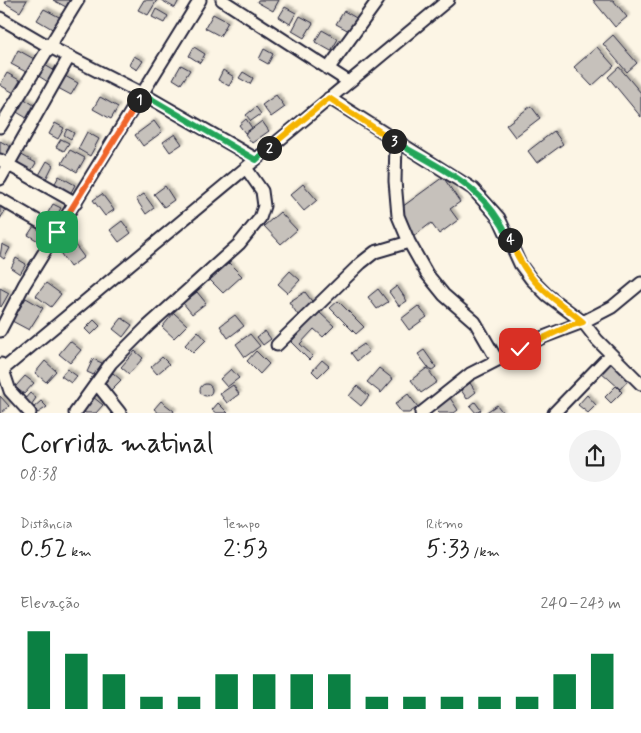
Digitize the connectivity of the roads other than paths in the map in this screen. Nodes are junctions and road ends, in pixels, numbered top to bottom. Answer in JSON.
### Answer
{"nodes":[{"id":1,"x":78,"y":0,"type":"edge"},
{"id":2,"x":200,"y":0,"type":"edge"},
{"id":3,"x":222,"y":0,"type":"edge"},
{"id":4,"x":378,"y":0,"type":"edge"},
{"id":5,"x":448,"y":0,"type":"edge"},
{"id":6,"x":0,"y":18,"type":"edge"},
{"id":7,"x":48,"y":46,"type":"junction"},
{"id":8,"x":70,"y":57,"type":"junction"},
{"id":9,"x":328,"y":68,"type":"junction"},
{"id":10,"x":349,"y":82,"type":"junction"},
{"id":11,"x":143,"y":94,"type":"junction"},
{"id":12,"x":329,"y":98,"type":"junction"},
{"id":13,"x":0,"y":127,"type":"edge"},
{"id":14,"x":396,"y":142,"type":"junction"},
{"id":15,"x":256,"y":160,"type":"junction"},
{"id":16,"x":4,"y":162,"type":"edge"},
{"id":17,"x":246,"y":168,"type":"junction"},
{"id":18,"x":0,"y":179,"type":"edge"},
{"id":19,"x":0,"y":199,"type":"edge"},
{"id":20,"x":76,"y":203,"type":"junction"},
{"id":21,"x":57,"y":232,"type":"junction"},
{"id":22,"x":409,"y":242,"type":"junction"},
{"id":23,"x":641,"y":283,"type":"edge"},
{"id":24,"x":583,"y":322,"type":"junction"},
{"id":25,"x":0,"y":331,"type":"edge"},
{"id":26,"x":277,"y":345,"type":"dead end"},
{"id":27,"x":611,"y":354,"type":"junction"},
{"id":28,"x":497,"y":360,"type":"junction"},
{"id":29,"x":1,"y":368,"type":"edge"},
{"id":30,"x":97,"y":384,"type":"junction"},
{"id":31,"x":641,"y":384,"type":"edge"},
{"id":32,"x":30,"y":413,"type":"edge"},
{"id":33,"x":75,"y":413,"type":"edge"},
{"id":34,"x":120,"y":413,"type":"edge"},
{"id":35,"x":421,"y":413,"type":"edge"},
{"id":36,"x":554,"y":413,"type":"edge"}],
"edges":[{"from":1,"to":7,"type":"street"},
{"from":2,"to":11,"type":"street"},
{"from":3,"to":9,"type":"street"},
{"from":4,"to":9,"type":"street"},
{"from":5,"to":10,"type":"street"},
{"from":6,"to":7,"type":"street"},
{"from":7,"to":8,"type":"street"},
{"from":7,"to":13,"type":"street"},
{"from":8,"to":11,"type":"street"},
{"from":8,"to":16,"type":"street"},
{"from":9,"to":10,"type":"street"},
{"from":10,"to":12,"type":"street"},
{"from":11,"to":15,"type":"street"},
{"from":11,"to":20,"type":"street"},
{"from":12,"to":14,"type":"street"},
{"from":12,"to":15,"type":"street"},
{"from":14,"to":22,"type":"street"},
{"from":14,"to":24,"type":"street"},
{"from":15,"to":17,"type":"street"},
{"from":16,"to":18,"type":"street"},
{"from":16,"to":20,"type":"street"},
{"from":17,"to":29,"type":"street"},
{"from":17,"to":30,"type":"street"},
{"from":19,"to":21,"type":"street"},
{"from":20,"to":21,"type":"street"},
{"from":21,"to":25,"type":"street"},
{"from":22,"to":26,"type":"street"},
{"from":22,"to":28,"type":"street"},
{"from":23,"to":24,"type":"street"},
{"from":24,"to":27,"type":"street"},
{"from":24,"to":28,"type":"street"},
{"from":27,"to":31,"type":"street"},
{"from":27,"to":36,"type":"street"},
{"from":28,"to":35,"type":"street"},
{"from":29,"to":32,"type":"street"},
{"from":30,"to":33,"type":"street"},
{"from":30,"to":34,"type":"street"}]}
